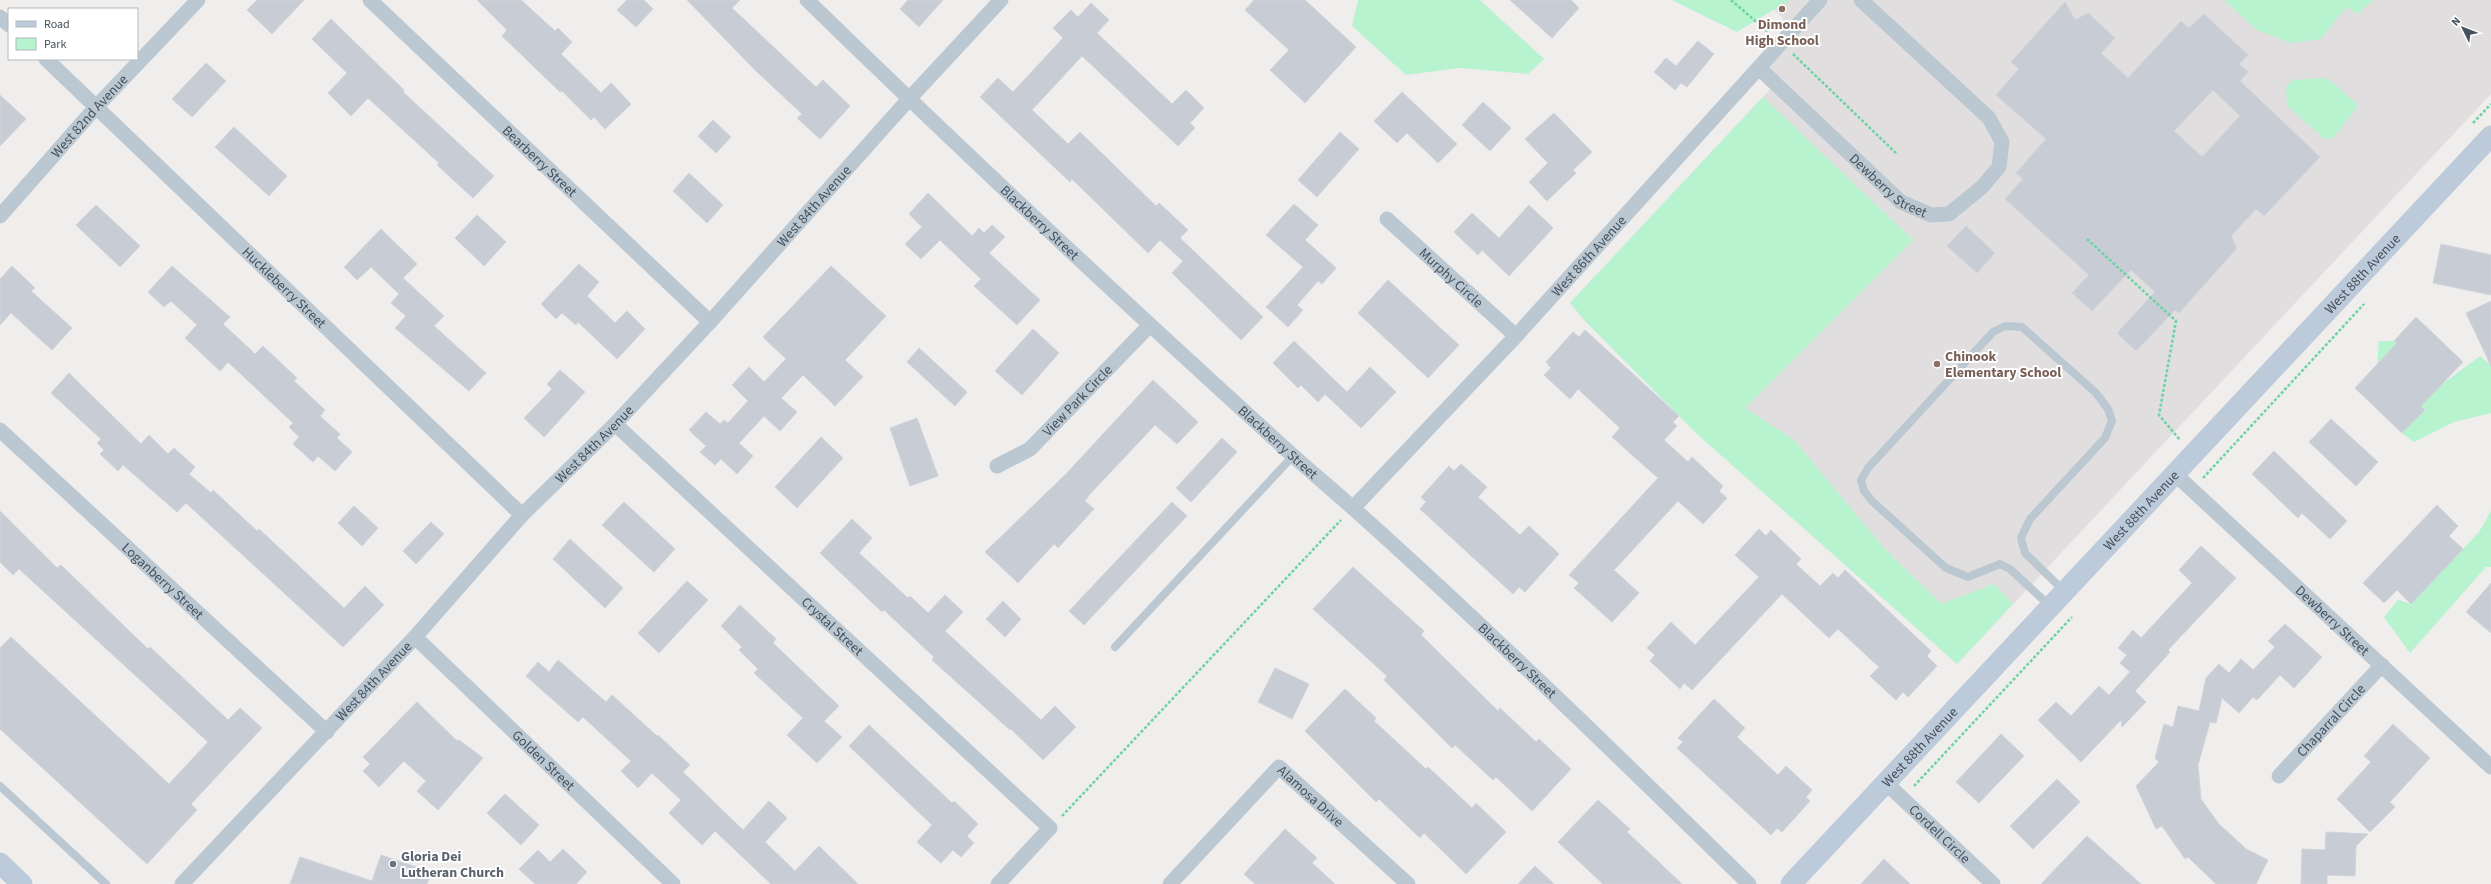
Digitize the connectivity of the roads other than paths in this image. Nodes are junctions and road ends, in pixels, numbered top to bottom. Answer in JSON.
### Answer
{"nodes":[{"id":1,"x":198,"y":0,"type":"edge"},
{"id":2,"x":370,"y":0,"type":"edge"},
{"id":3,"x":807,"y":0,"type":"edge"},
{"id":4,"x":1001,"y":0,"type":"edge"},
{"id":5,"x":1820,"y":0,"type":"edge"},
{"id":6,"x":1861,"y":0,"type":"edge"},
{"id":7,"x":0,"y":17,"type":"edge"},
{"id":8,"x":8,"y":24,"type":"edge"},
{"id":9,"x":47,"y":60,"type":"edge"},
{"id":10,"x":1760,"y":69,"type":"junction"},
{"id":11,"x":909,"y":99,"type":"junction"},
{"id":12,"x":97,"y":106,"type":"junction"},
{"id":13,"x":2491,"y":136,"type":"edge"},
{"id":14,"x":0,"y":216,"type":"edge"},
{"id":15,"x":1387,"y":219,"type":"dead end"},
{"id":16,"x":710,"y":322,"type":"junction"},
{"id":17,"x":1150,"y":325,"type":"junction"},
{"id":18,"x":1516,"y":336,"type":"junction"},
{"id":19,"x":615,"y":424,"type":"junction"},
{"id":20,"x":0,"y":430,"type":"edge"},
{"id":21,"x":1293,"y":456,"type":"junction"},
{"id":22,"x":997,"y":466,"type":"dead end"},
{"id":23,"x":2175,"y":474,"type":"junction"},
{"id":24,"x":1353,"y":508,"type":"junction"},
{"id":25,"x":522,"y":515,"type":"junction"},
{"id":26,"x":2058,"y":594,"type":"junction"},
{"id":27,"x":415,"y":637,"type":"junction"},
{"id":28,"x":1115,"y":647,"type":"dead end"},
{"id":29,"x":2382,"y":665,"type":"junction"},
{"id":30,"x":327,"y":732,"type":"junction"},
{"id":31,"x":2491,"y":767,"type":"edge"},
{"id":32,"x":2279,"y":776,"type":"dead end"},
{"id":33,"x":1886,"y":783,"type":"junction"},
{"id":34,"x":0,"y":786,"type":"edge"},
{"id":35,"x":0,"y":863,"type":"edge"},
{"id":36,"x":22,"y":884,"type":"edge"},
{"id":37,"x":106,"y":884,"type":"edge"},
{"id":38,"x":182,"y":884,"type":"edge"},
{"id":39,"x":672,"y":884,"type":"edge"},
{"id":40,"x":998,"y":884,"type":"edge"},
{"id":41,"x":1170,"y":884,"type":"edge"},
{"id":42,"x":1408,"y":884,"type":"edge"},
{"id":43,"x":1749,"y":884,"type":"edge"},
{"id":44,"x":1791,"y":884,"type":"edge"},
{"id":45,"x":1993,"y":884,"type":"edge"}],
"edges":[{"from":1,"to":12,"type":"street","name":"West 82nd Avenue"},
{"from":2,"to":16,"type":"street","name":"Bearberry Street"},
{"from":3,"to":11,"type":"street","name":"Blackberry Street"},
{"from":4,"to":11,"type":"street","name":"West 84th Avenue"},
{"from":5,"to":10,"type":"street","name":"West 86th Avenue"},
{"from":6,"to":10,"type":"street","name":"Dewberry Street"},
{"from":7,"to":8,"type":"street"},
{"from":9,"to":12,"type":"street","name":"Huckleberry Street"},
{"from":10,"to":18,"type":"street","name":"West 86th Avenue"},
{"from":11,"to":16,"type":"street","name":"West 84th Avenue"},
{"from":11,"to":17,"type":"street","name":"Blackberry Street"},
{"from":12,"to":14,"type":"street","name":"West 82nd Avenue"},
{"from":12,"to":25,"type":"street","name":"Huckleberry Street"},
{"from":13,"to":23,"type":"street","name":"West 88th Avenue"},
{"from":15,"to":18,"type":"street","name":"Murphy Circle"},
{"from":16,"to":19,"type":"street","name":"West 84th Avenue"},
{"from":17,"to":21,"type":"street","name":"Blackberry Street"},
{"from":17,"to":22,"type":"street","name":"View Park Circle"},
{"from":18,"to":24,"type":"street","name":"West 86th Avenue"},
{"from":19,"to":25,"type":"street","name":"West 84th Avenue"},
{"from":19,"to":40,"type":"street","name":"Crystal Street"},
{"from":20,"to":30,"type":"street","name":"Loganberry Street"},
{"from":21,"to":24,"type":"street","name":"Blackberry Street"},
{"from":21,"to":28,"type":"lane"},
{"from":23,"to":26,"type":"street","name":"West 88th Avenue"},
{"from":23,"to":29,"type":"street","name":"Dewberry Street"},
{"from":24,"to":43,"type":"street","name":"Blackberry Street"},
{"from":25,"to":27,"type":"street","name":"West 84th Avenue"},
{"from":26,"to":26,"type":"lane"},
{"from":26,"to":33,"type":"street","name":"West 88th Avenue"},
{"from":27,"to":30,"type":"street","name":"West 84th Avenue"},
{"from":27,"to":39,"type":"street","name":"Golden Street"},
{"from":29,"to":31,"type":"street","name":"Dewberry Street"},
{"from":29,"to":32,"type":"street","name":"Chaparral Circle"},
{"from":30,"to":38,"type":"street","name":"West 84th Avenue"},
{"from":33,"to":44,"type":"street","name":"West 88th Avenue"},
{"from":33,"to":45,"type":"street","name":"Cordell Circle"},
{"from":34,"to":37,"type":"lane"},
{"from":35,"to":36,"type":"street"},
{"from":41,"to":42,"type":"street","name":"Alamosa Drive"}]}
